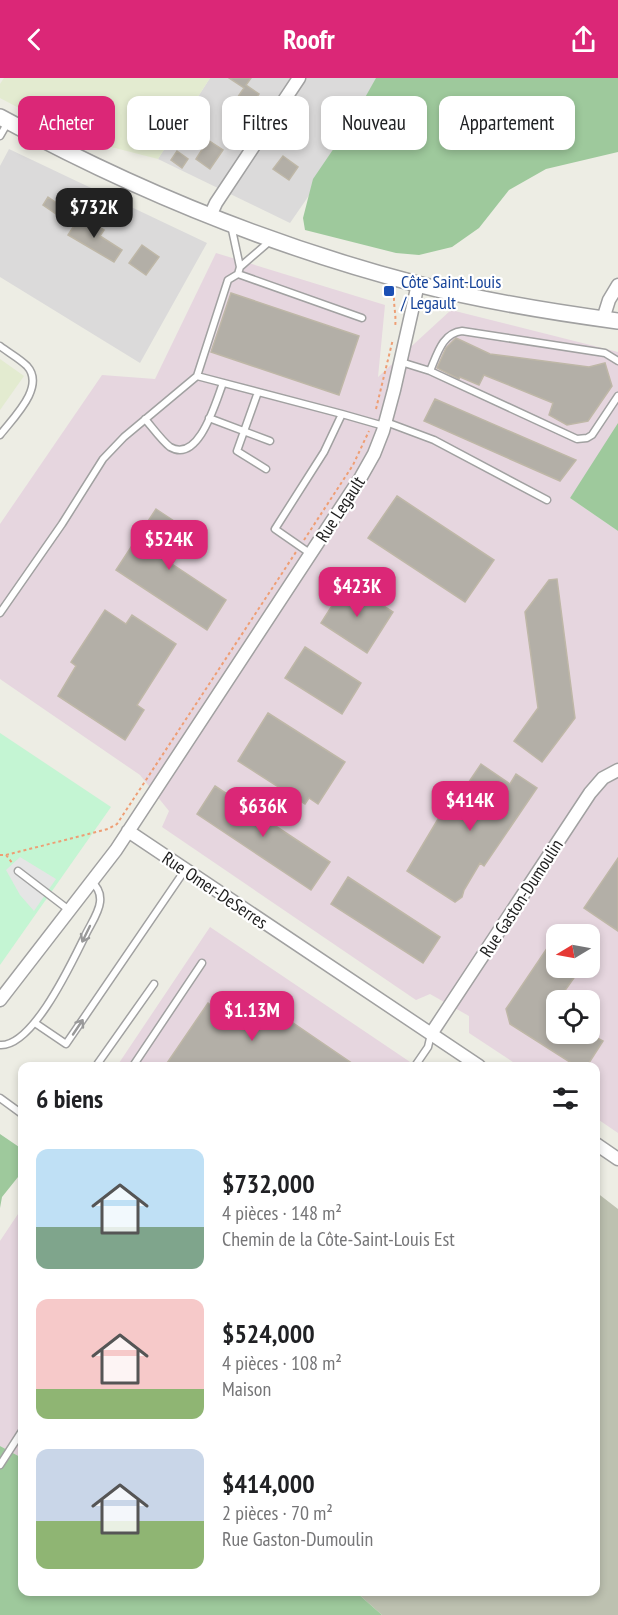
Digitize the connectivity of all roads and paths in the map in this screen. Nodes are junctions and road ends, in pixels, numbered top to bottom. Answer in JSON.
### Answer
{"nodes":[{"id":1,"x":299,"y":78,"type":"edge"},
{"id":2,"x":4,"y":120,"type":"edge"},
{"id":3,"x":0,"y":136,"type":"edge"},
{"id":4,"x":210,"y":216,"type":"junction"},
{"id":5,"x":231,"y":224,"type":"junction"},
{"id":6,"x":272,"y":239,"type":"junction"},
{"id":7,"x":239,"y":270,"type":"junction"},
{"id":8,"x":418,"y":284,"type":"junction"},
{"id":9,"x":618,"y":285,"type":"edge"},
{"id":10,"x":394,"y":297,"type":"dead end"},
{"id":11,"x":362,"y":318,"type":"dead end"},
{"id":12,"x":611,"y":320,"type":"edge"},
{"id":13,"x":0,"y":346,"type":"edge"},
{"id":14,"x":401,"y":362,"type":"junction"},
{"id":15,"x":618,"y":362,"type":"edge"},
{"id":16,"x":430,"y":371,"type":"junction"},
{"id":17,"x":197,"y":376,"type":"junction"},
{"id":18,"x":223,"y":383,"type":"junction"},
{"id":19,"x":258,"y":392,"type":"junction"},
{"id":20,"x":618,"y":396,"type":"edge"},
{"id":21,"x":375,"y":411,"type":"dead end"},
{"id":22,"x":342,"y":414,"type":"junction"},
{"id":23,"x":209,"y":418,"type":"junction"},
{"id":24,"x":145,"y":419,"type":"junction"},
{"id":25,"x":385,"y":424,"type":"junction"},
{"id":26,"x":244,"y":431,"type":"junction"},
{"id":27,"x":0,"y":435,"type":"edge"},
{"id":28,"x":367,"y":436,"type":"dead end"},
{"id":29,"x":270,"y":441,"type":"dead end"},
{"id":30,"x":266,"y":469,"type":"dead end"},
{"id":31,"x":547,"y":500,"type":"dead end"},
{"id":32,"x":303,"y":542,"type":"dead end"},
{"id":33,"x":296,"y":551,"type":"dead end"},
{"id":34,"x":311,"y":554,"type":"junction"},
{"id":35,"x":0,"y":613,"type":"edge"},
{"id":36,"x":618,"y":770,"type":"edge"},
{"id":37,"x":128,"y":831,"type":"junction"},
{"id":38,"x":0,"y":855,"type":"edge"},
{"id":39,"x":6,"y":855,"type":"junction"},
{"id":40,"x":184,"y":870,"type":"junction"},
{"id":41,"x":18,"y":871,"type":"joint"},
{"id":42,"x":91,"y":881,"type":"junction"},
{"id":43,"x":69,"y":909,"type":"junction"},
{"id":44,"x":202,"y":963,"type":"dead end"},
{"id":45,"x":154,"y":984,"type":"dead end"},
{"id":46,"x":0,"y":1000,"type":"edge"},
{"id":47,"x":34,"y":1023,"type":"junction"},
{"id":48,"x":431,"y":1034,"type":"junction"},
{"id":49,"x":0,"y":1045,"type":"edge"},
{"id":50,"x":99,"y":1062,"type":"edge"},
{"id":51,"x":136,"y":1062,"type":"edge"},
{"id":52,"x":418,"y":1062,"type":"edge"},
{"id":53,"x":473,"y":1062,"type":"edge"},
{"id":54,"x":0,"y":1098,"type":"edge"},
{"id":55,"x":18,"y":1111,"type":"edge"},
{"id":56,"x":600,"y":1147,"type":"edge"},
{"id":57,"x":618,"y":1159,"type":"edge"},
{"id":58,"x":18,"y":1437,"type":"edge"},
{"id":59,"x":0,"y":1464,"type":"edge"}],
"edges":[{"from":1,"to":4,"type":"street"},
{"from":2,"to":3,"type":"lane"},
{"from":2,"to":4,"type":"street"},
{"from":4,"to":5,"type":"street"},
{"from":5,"to":6,"type":"street"},
{"from":5,"to":7,"type":"lane"},
{"from":6,"to":7,"type":"lane"},
{"from":6,"to":8,"type":"street"},
{"from":7,"to":11,"type":"lane"},
{"from":7,"to":17,"type":"lane"},
{"from":8,"to":12,"type":"street"},
{"from":8,"to":14,"type":"street","name":"Rue Legault"},
{"from":9,"to":12,"type":"street"},
{"from":10,"to":21,"type":"path"},
{"from":13,"to":27,"type":"lane"},
{"from":14,"to":16,"type":"lane"},
{"from":14,"to":25,"type":"street","name":"Rue Legault"},
{"from":15,"to":16,"type":"lane"},
{"from":16,"to":20,"type":"lane"},
{"from":17,"to":18,"type":"lane"},
{"from":17,"to":24,"type":"lane"},
{"from":18,"to":19,"type":"lane"},
{"from":18,"to":23,"type":"lane"},
{"from":19,"to":22,"type":"lane"},
{"from":19,"to":26,"type":"lane"},
{"from":22,"to":25,"type":"lane"},
{"from":22,"to":34,"type":"lane"},
{"from":23,"to":24,"type":"lane"},
{"from":23,"to":26,"type":"lane"},
{"from":24,"to":35,"type":"lane"},
{"from":25,"to":31,"type":"lane"},
{"from":25,"to":34,"type":"street","name":"Rue Legault"},
{"from":26,"to":29,"type":"lane"},
{"from":26,"to":30,"type":"lane"},
{"from":28,"to":32,"type":"path","name":"Rue Legault"},
{"from":33,"to":39,"type":"path","name":"Rue Legault"},
{"from":34,"to":37,"type":"street","name":"Rue Legault"},
{"from":36,"to":48,"type":"street","name":"Rue Gaston-Dumoulin"},
{"from":37,"to":40,"type":"street","name":"Rue Omer-DeSerres"},
{"from":37,"to":42,"type":"street"},
{"from":38,"to":39,"type":"path"},
{"from":39,"to":41,"type":"path"},
{"from":47,"to":40,"type":"lane","one_way":true},
{"from":40,"to":48,"type":"street","name":"Rue Omer-DeSerres"},
{"from":41,"to":43,"type":"lane"},
{"from":42,"to":43,"type":"street"},
{"from":42,"to":47,"type":"lane","one_way":true},
{"from":43,"to":46,"type":"street"},
{"from":44,"to":51,"type":"lane"},
{"from":45,"to":50,"type":"lane"},
{"from":47,"to":49,"type":"lane"},
{"from":48,"to":52,"type":"lane"},
{"from":48,"to":53,"type":"street","name":"Rue Omer-DeSerres"},
{"from":54,"to":55,"type":"lane"},
{"from":56,"to":57,"type":"street"},
{"from":58,"to":59,"type":"lane"}]}
